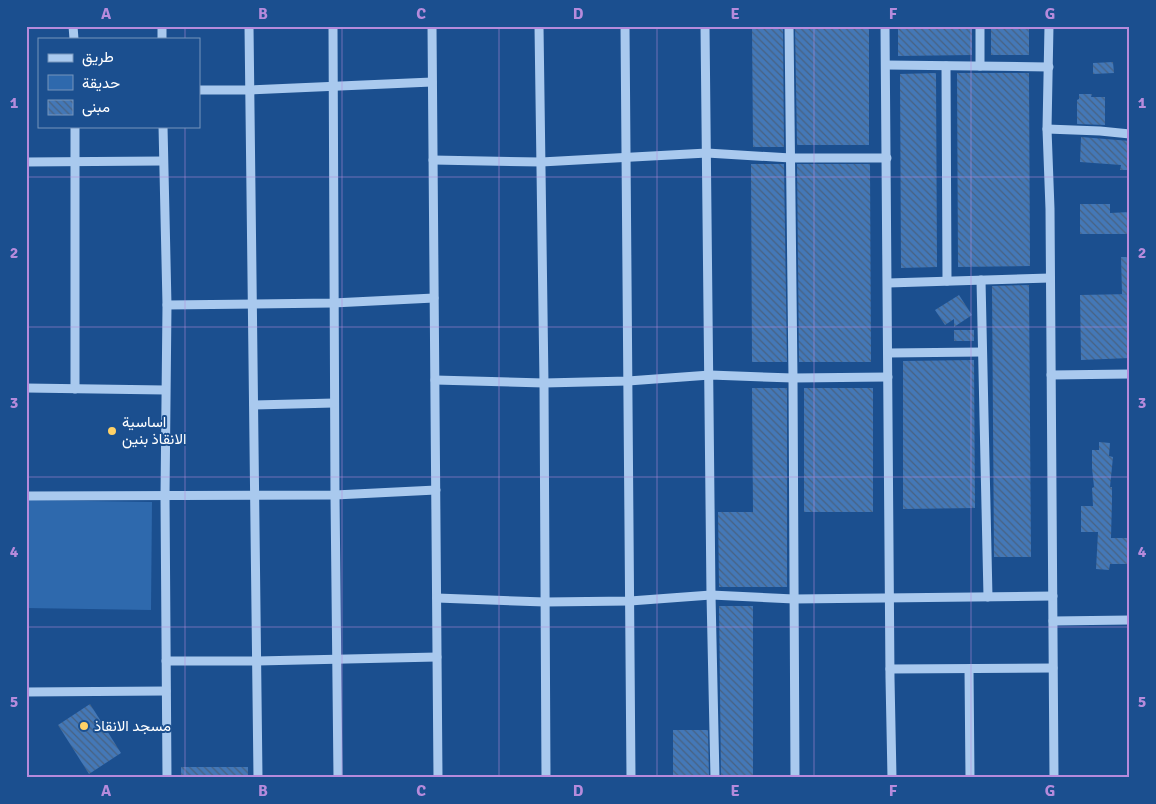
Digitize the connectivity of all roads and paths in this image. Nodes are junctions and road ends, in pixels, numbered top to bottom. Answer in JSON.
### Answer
{"nodes":[{"id":1,"x":249,"y":26,"type":"edge"},
{"id":2,"x":333,"y":26,"type":"edge"},
{"id":3,"x":432,"y":26,"type":"edge"},
{"id":4,"x":539,"y":26,"type":"edge"},
{"id":5,"x":625,"y":26,"type":"edge"},
{"id":6,"x":705,"y":26,"type":"edge"},
{"id":7,"x":789,"y":26,"type":"edge"},
{"id":8,"x":886,"y":26,"type":"edge"},
{"id":9,"x":980,"y":26,"type":"edge"},
{"id":10,"x":1048,"y":26,"type":"edge"},
{"id":11,"x":886,"y":65,"type":"junction"},
{"id":12,"x":946,"y":66,"type":"junction"},
{"id":13,"x":980,"y":66,"type":"junction"},
{"id":14,"x":1049,"y":67,"type":"junction"},
{"id":15,"x":432,"y":82,"type":"junction"},
{"id":16,"x":334,"y":86,"type":"junction"},
{"id":17,"x":200,"y":90,"type":"edge"},
{"id":18,"x":250,"y":90,"type":"junction"},
{"id":19,"x":75,"y":128,"type":"edge"},
{"id":20,"x":163,"y":128,"type":"edge"},
{"id":21,"x":1046,"y":129,"type":"junction"},
{"id":22,"x":1130,"y":134,"type":"edge"},
{"id":23,"x":708,"y":153,"type":"junction"},
{"id":24,"x":626,"y":158,"type":"junction"},
{"id":25,"x":791,"y":158,"type":"junction"},
{"id":26,"x":887,"y":158,"type":"junction"},
{"id":27,"x":433,"y":160,"type":"junction"},
{"id":28,"x":163,"y":161,"type":"junction"},
{"id":29,"x":26,"y":162,"type":"edge"},
{"id":30,"x":76,"y":162,"type":"junction"},
{"id":31,"x":541,"y":162,"type":"junction"},
{"id":32,"x":1050,"y":278,"type":"junction"},
{"id":33,"x":981,"y":280,"type":"junction"},
{"id":34,"x":947,"y":281,"type":"junction"},
{"id":35,"x":888,"y":283,"type":"junction"},
{"id":36,"x":434,"y":298,"type":"junction"},
{"id":37,"x":167,"y":304,"type":"junction"},
{"id":38,"x":252,"y":304,"type":"junction"},
{"id":39,"x":333,"y":304,"type":"junction"},
{"id":40,"x":982,"y":352,"type":"junction"},
{"id":41,"x":888,"y":353,"type":"junction"},
{"id":42,"x":1130,"y":374,"type":"edge"},
{"id":43,"x":710,"y":375,"type":"junction"},
{"id":44,"x":1051,"y":375,"type":"junction"},
{"id":45,"x":888,"y":376,"type":"junction"},
{"id":46,"x":793,"y":378,"type":"junction"},
{"id":47,"x":435,"y":380,"type":"junction"},
{"id":48,"x":628,"y":382,"type":"junction"},
{"id":49,"x":544,"y":383,"type":"junction"},
{"id":50,"x":26,"y":388,"type":"edge"},
{"id":51,"x":75,"y":388,"type":"junction"},
{"id":52,"x":165,"y":390,"type":"junction"},
{"id":53,"x":334,"y":403,"type":"junction"},
{"id":54,"x":254,"y":405,"type":"junction"},
{"id":55,"x":436,"y":490,"type":"junction"},
{"id":56,"x":255,"y":495,"type":"junction"},
{"id":57,"x":334,"y":495,"type":"junction"},
{"id":58,"x":26,"y":496,"type":"edge"},
{"id":59,"x":165,"y":496,"type":"junction"},
{"id":60,"x":711,"y":595,"type":"junction"},
{"id":61,"x":1053,"y":596,"type":"junction"},
{"id":62,"x":988,"y":597,"type":"junction"},
{"id":63,"x":437,"y":598,"type":"junction"},
{"id":64,"x":890,"y":598,"type":"junction"},
{"id":65,"x":794,"y":599,"type":"junction"},
{"id":66,"x":630,"y":601,"type":"junction"},
{"id":67,"x":545,"y":602,"type":"junction"},
{"id":68,"x":1130,"y":620,"type":"edge"},
{"id":69,"x":1053,"y":621,"type":"junction"},
{"id":70,"x":437,"y":657,"type":"junction"},
{"id":71,"x":337,"y":660,"type":"junction"},
{"id":72,"x":166,"y":661,"type":"junction"},
{"id":73,"x":257,"y":662,"type":"junction"},
{"id":74,"x":1053,"y":668,"type":"junction"},
{"id":75,"x":890,"y":669,"type":"junction"},
{"id":76,"x":969,"y":669,"type":"junction"},
{"id":77,"x":166,"y":691,"type":"junction"},
{"id":78,"x":26,"y":692,"type":"edge"},
{"id":79,"x":167,"y":778,"type":"edge"},
{"id":80,"x":258,"y":778,"type":"edge"},
{"id":81,"x":338,"y":778,"type":"edge"},
{"id":82,"x":438,"y":778,"type":"edge"},
{"id":83,"x":546,"y":778,"type":"edge"},
{"id":84,"x":631,"y":778,"type":"edge"},
{"id":85,"x":715,"y":778,"type":"edge"},
{"id":86,"x":795,"y":778,"type":"edge"},
{"id":87,"x":892,"y":778,"type":"edge"},
{"id":88,"x":970,"y":778,"type":"edge"},
{"id":89,"x":1054,"y":778,"type":"edge"}],
"edges":[{"from":1,"to":18,"type":"street"},
{"from":2,"to":16,"type":"street"},
{"from":3,"to":15,"type":"street"},
{"from":4,"to":31,"type":"street"},
{"from":5,"to":24,"type":"street"},
{"from":6,"to":23,"type":"street"},
{"from":7,"to":25,"type":"street"},
{"from":8,"to":11,"type":"street"},
{"from":9,"to":13,"type":"street"},
{"from":10,"to":14,"type":"street"},
{"from":11,"to":12,"type":"street"},
{"from":11,"to":26,"type":"street"},
{"from":12,"to":13,"type":"street"},
{"from":12,"to":34,"type":"street"},
{"from":13,"to":14,"type":"street"},
{"from":14,"to":21,"type":"street"},
{"from":15,"to":16,"type":"street"},
{"from":15,"to":27,"type":"street"},
{"from":16,"to":18,"type":"street"},
{"from":16,"to":39,"type":"street"},
{"from":17,"to":18,"type":"street"},
{"from":18,"to":38,"type":"street"},
{"from":19,"to":30,"type":"street"},
{"from":20,"to":28,"type":"street"},
{"from":21,"to":22,"type":"street"},
{"from":21,"to":32,"type":"street"},
{"from":23,"to":24,"type":"street"},
{"from":23,"to":25,"type":"street"},
{"from":23,"to":43,"type":"street"},
{"from":24,"to":31,"type":"street"},
{"from":24,"to":48,"type":"street"},
{"from":25,"to":26,"type":"street"},
{"from":25,"to":46,"type":"street"},
{"from":26,"to":35,"type":"street"},
{"from":27,"to":31,"type":"street"},
{"from":27,"to":36,"type":"street"},
{"from":28,"to":30,"type":"street"},
{"from":28,"to":37,"type":"street"},
{"from":29,"to":30,"type":"street"},
{"from":30,"to":51,"type":"street"},
{"from":31,"to":49,"type":"street"},
{"from":32,"to":33,"type":"street"},
{"from":32,"to":44,"type":"street"},
{"from":33,"to":34,"type":"street"},
{"from":33,"to":40,"type":"street"},
{"from":34,"to":35,"type":"street"},
{"from":35,"to":41,"type":"street"},
{"from":36,"to":39,"type":"street"},
{"from":36,"to":47,"type":"street"},
{"from":37,"to":38,"type":"street"},
{"from":37,"to":52,"type":"street"},
{"from":38,"to":39,"type":"street"},
{"from":38,"to":54,"type":"street"},
{"from":39,"to":53,"type":"street"},
{"from":40,"to":41,"type":"street"},
{"from":40,"to":62,"type":"street"},
{"from":41,"to":45,"type":"street"},
{"from":42,"to":44,"type":"street"},
{"from":43,"to":46,"type":"street"},
{"from":43,"to":48,"type":"street"},
{"from":43,"to":60,"type":"street"},
{"from":44,"to":61,"type":"street"},
{"from":45,"to":46,"type":"street"},
{"from":45,"to":64,"type":"street"},
{"from":46,"to":65,"type":"street"},
{"from":47,"to":49,"type":"street"},
{"from":47,"to":55,"type":"street"},
{"from":48,"to":49,"type":"street"},
{"from":48,"to":66,"type":"street"},
{"from":49,"to":67,"type":"street"},
{"from":50,"to":51,"type":"street"},
{"from":51,"to":52,"type":"street"},
{"from":52,"to":59,"type":"street"},
{"from":53,"to":54,"type":"street"},
{"from":53,"to":57,"type":"street"},
{"from":54,"to":56,"type":"street"},
{"from":55,"to":57,"type":"street"},
{"from":55,"to":63,"type":"street"},
{"from":56,"to":57,"type":"street"},
{"from":56,"to":59,"type":"street"},
{"from":56,"to":73,"type":"street"},
{"from":57,"to":71,"type":"street"},
{"from":58,"to":59,"type":"street"},
{"from":59,"to":72,"type":"street"},
{"from":60,"to":65,"type":"street"},
{"from":60,"to":66,"type":"street"},
{"from":60,"to":85,"type":"street"},
{"from":61,"to":62,"type":"street"},
{"from":61,"to":69,"type":"street"},
{"from":62,"to":64,"type":"street"},
{"from":63,"to":67,"type":"street"},
{"from":63,"to":70,"type":"street"},
{"from":64,"to":65,"type":"street"},
{"from":64,"to":75,"type":"street"},
{"from":65,"to":86,"type":"street"},
{"from":66,"to":67,"type":"street"},
{"from":66,"to":84,"type":"street"},
{"from":67,"to":83,"type":"street"},
{"from":68,"to":69,"type":"street"},
{"from":69,"to":74,"type":"street"},
{"from":70,"to":71,"type":"street"},
{"from":70,"to":82,"type":"street"},
{"from":71,"to":73,"type":"street"},
{"from":71,"to":81,"type":"street"},
{"from":72,"to":73,"type":"street"},
{"from":72,"to":77,"type":"street"},
{"from":73,"to":80,"type":"street"},
{"from":74,"to":76,"type":"street"},
{"from":74,"to":89,"type":"street"},
{"from":75,"to":76,"type":"street"},
{"from":75,"to":87,"type":"street"},
{"from":76,"to":88,"type":"street"},
{"from":77,"to":78,"type":"street"},
{"from":77,"to":79,"type":"street"}]}
